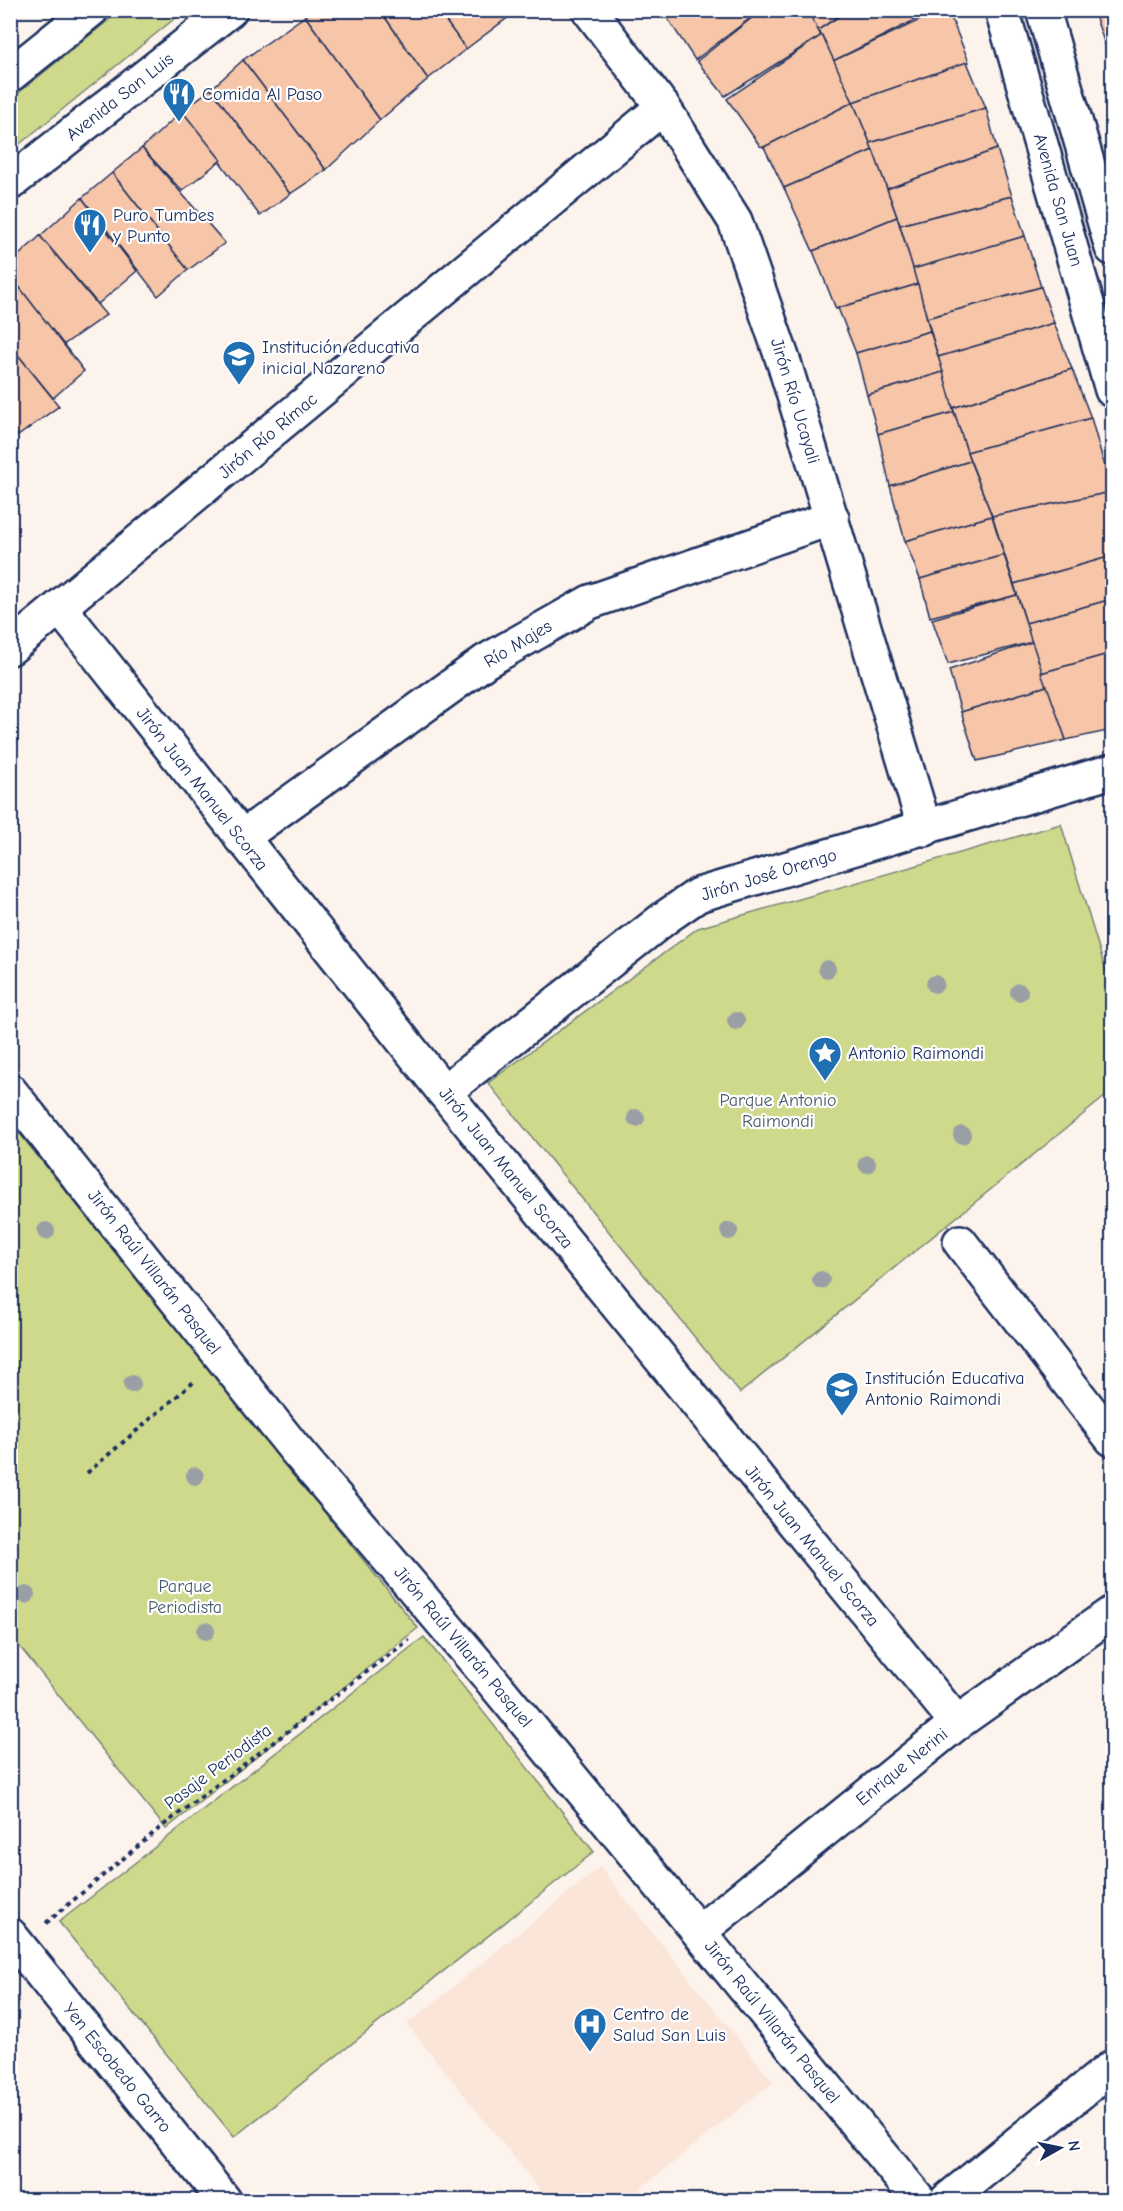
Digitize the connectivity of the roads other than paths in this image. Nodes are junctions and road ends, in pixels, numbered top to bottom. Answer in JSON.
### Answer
{"nodes":[{"id":1,"x":91,"y":10,"type":"edge"},
{"id":2,"x":230,"y":10,"type":"edge"},
{"id":3,"x":589,"y":10,"type":"edge"},
{"id":4,"x":1002,"y":10,"type":"edge"},
{"id":5,"x":1043,"y":10,"type":"edge"},
{"id":6,"x":10,"y":75,"type":"edge"},
{"id":7,"x":663,"y":107,"type":"junction"},
{"id":8,"x":10,"y":183,"type":"edge"},
{"id":9,"x":1113,"y":248,"type":"edge"},
{"id":10,"x":1113,"y":390,"type":"edge"},
{"id":11,"x":832,"y":518,"type":"junction"},
{"id":12,"x":61,"y":609,"type":"junction"},
{"id":13,"x":10,"y":648,"type":"edge"},
{"id":14,"x":1113,"y":771,"type":"edge"},
{"id":15,"x":925,"y":829,"type":"junction"},
{"id":16,"x":241,"y":838,"type":"junction"},
{"id":17,"x":10,"y":1091,"type":"edge"},
{"id":18,"x":444,"y":1092,"type":"junction"},
{"id":19,"x":960,"y":1242,"type":"dead end"},
{"id":20,"x":1113,"y":1439,"type":"edge"},
{"id":21,"x":1113,"y":1613,"type":"edge"},
{"id":22,"x":957,"y":1723,"type":"junction"},
{"id":23,"x":699,"y":1932,"type":"junction"},
{"id":24,"x":15,"y":1940,"type":"edge"},
{"id":25,"x":1113,"y":2067,"type":"edge"},
{"id":26,"x":224,"y":2200,"type":"edge"},
{"id":27,"x":918,"y":2200,"type":"edge"},
{"id":28,"x":947,"y":2200,"type":"edge"}],
"edges":[{"from":1,"to":6,"type":"street"},
{"from":2,"to":8,"type":"street","name":"Avenida San Luis"},
{"from":3,"to":7,"type":"street","name":"Jirón Río Ucayali"},
{"from":4,"to":10,"type":"street","name":"Avenida San Juan"},
{"from":5,"to":9,"type":"street"},
{"from":7,"to":11,"type":"street","name":"Jirón Río Ucayali"},
{"from":7,"to":12,"type":"street","name":"Jirón Río Rímac"},
{"from":11,"to":15,"type":"street","name":"Jirón Río Ucayali"},
{"from":11,"to":16,"type":"street","name":"Río Majes"},
{"from":12,"to":13,"type":"street","name":"Jirón Río Rímac"},
{"from":12,"to":16,"type":"street","name":"Jirón Juan Manuel Scorza"},
{"from":14,"to":15,"type":"street","name":"Jirón José Orengo"},
{"from":15,"to":18,"type":"street","name":"Jirón José Orengo"},
{"from":16,"to":18,"type":"street","name":"Jirón Juan Manuel Scorza"},
{"from":17,"to":23,"type":"street","name":"Jirón Raúl Villarán Pasquel"},
{"from":18,"to":22,"type":"street","name":"Jirón Juan Manuel Scorza"},
{"from":19,"to":20,"type":"street"},
{"from":21,"to":22,"type":"street","name":"Enrique Nerini"},
{"from":22,"to":23,"type":"street","name":"Enrique Nerini"},
{"from":23,"to":27,"type":"street","name":"Jirón Raúl Villarán Pasquel"},
{"from":24,"to":26,"type":"street","name":"Yen Escobedo Garro"},
{"from":25,"to":28,"type":"street"}]}
